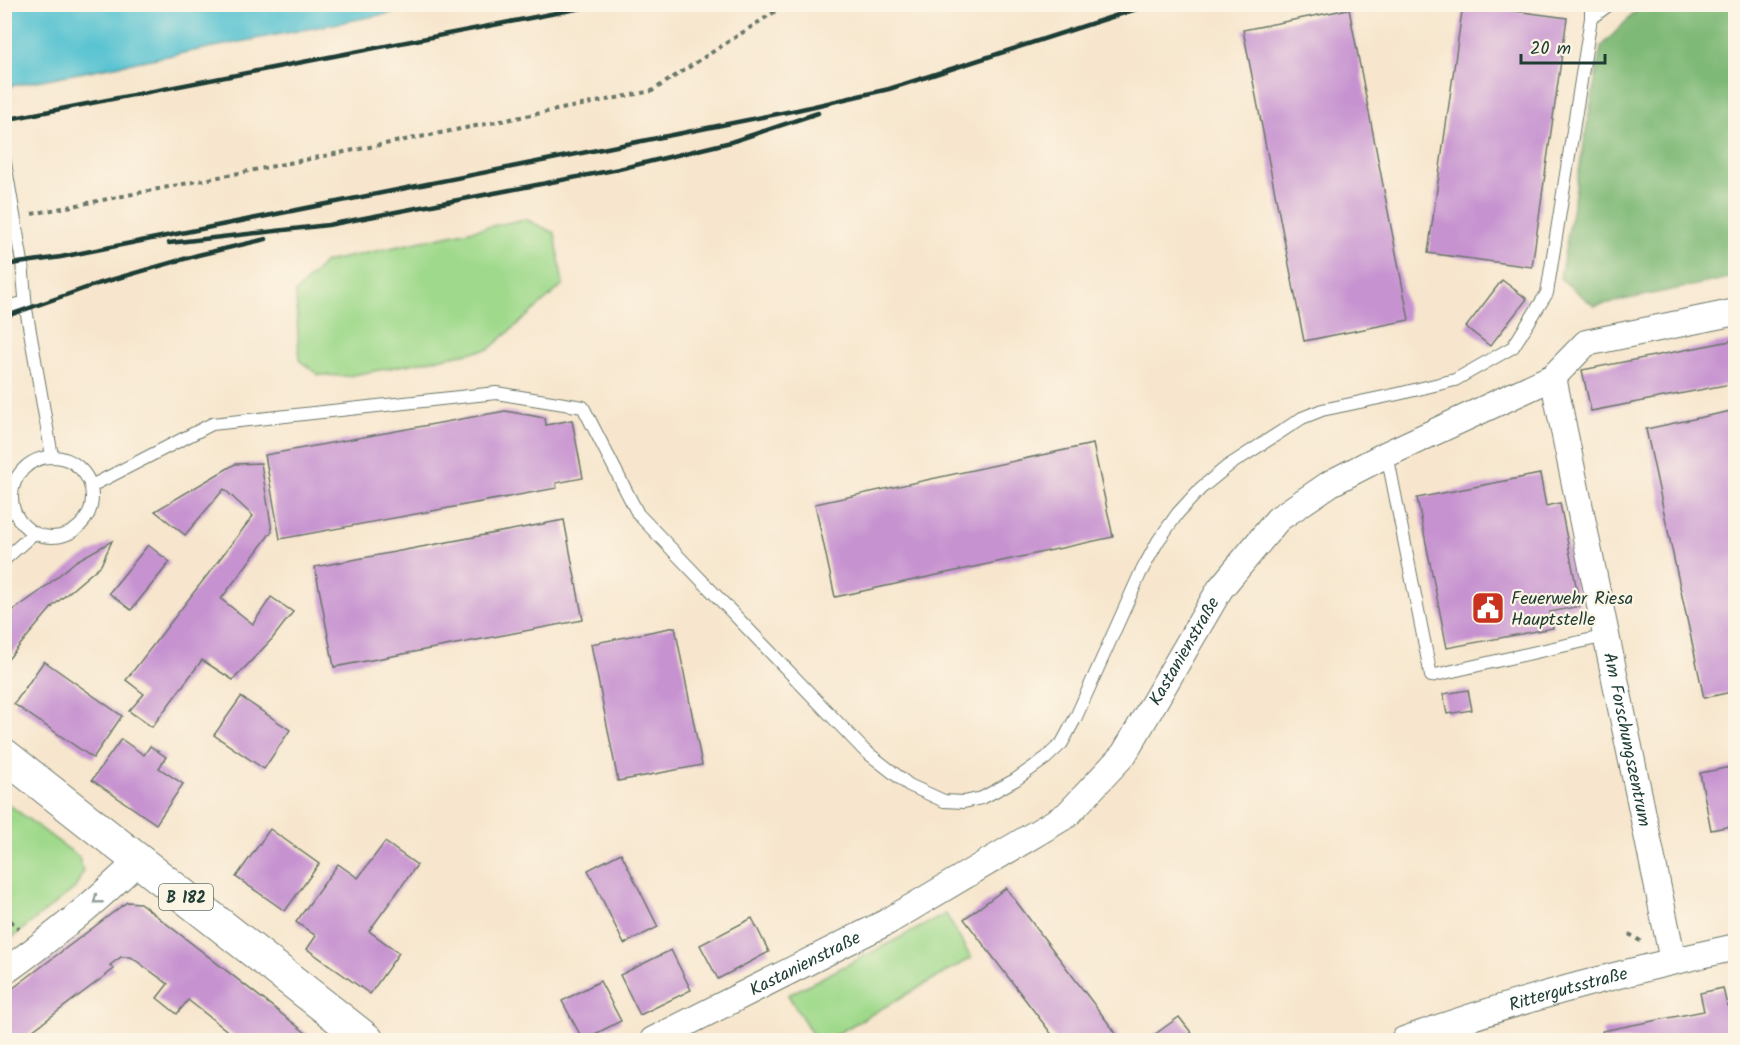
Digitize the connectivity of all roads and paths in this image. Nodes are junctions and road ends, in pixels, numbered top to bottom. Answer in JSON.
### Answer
{"nodes":[{"id":1,"x":793,"y":4,"type":"edge"},
{"id":2,"x":1591,"y":4,"type":"edge"},
{"id":3,"x":1610,"y":4,"type":"edge"},
{"id":4,"x":1591,"y":18,"type":"junction"},
{"id":5,"x":4,"y":158,"type":"edge"},
{"id":6,"x":15,"y":218,"type":"junction"},
{"id":7,"x":25,"y":303,"type":"junction"},
{"id":8,"x":4,"y":308,"type":"edge"},
{"id":9,"x":1736,"y":312,"type":"edge"},
{"id":10,"x":1553,"y":377,"type":"junction"},
{"id":11,"x":1387,"y":454,"type":"junction"},
{"id":12,"x":52,"y":456,"type":"junction"},
{"id":13,"x":91,"y":486,"type":"junction"},
{"id":14,"x":34,"y":533,"type":"junction"},
{"id":15,"x":4,"y":560,"type":"edge"},
{"id":16,"x":1606,"y":636,"type":"junction"},
{"id":17,"x":4,"y":754,"type":"edge"},
{"id":18,"x":139,"y":860,"type":"junction"},
{"id":19,"x":1736,"y":947,"type":"edge"},
{"id":20,"x":1673,"y":961,"type":"junction"},
{"id":21,"x":4,"y":972,"type":"edge"},
{"id":22,"x":367,"y":1041,"type":"edge"},
{"id":23,"x":653,"y":1041,"type":"edge"},
{"id":24,"x":1404,"y":1041,"type":"edge"}],
"edges":[{"from":1,"to":6,"type":"path"},
{"from":2,"to":4,"type":"lane"},
{"from":3,"to":4,"type":"lane"},
{"from":4,"to":13,"type":"lane"},
{"from":5,"to":6,"type":"lane"},
{"from":6,"to":7,"type":"lane"},
{"from":7,"to":8,"type":"lane"},
{"from":7,"to":12,"type":"lane"},
{"from":9,"to":10,"type":"street","name":"Kastanienstraße"},
{"from":10,"to":11,"type":"street","name":"Kastanienstraße"},
{"from":10,"to":16,"type":"street","name":"Am Forschungszentrum"},
{"from":11,"to":16,"type":"lane"},
{"from":11,"to":23,"type":"street","name":"Kastanienstraße"},
{"from":12,"to":13,"type":"lane"},
{"from":12,"to":14,"type":"lane"},
{"from":13,"to":14,"type":"lane"},
{"from":14,"to":15,"type":"lane"},
{"from":16,"to":20,"type":"street","name":"Am Forschungszentrum"},
{"from":17,"to":18,"type":"main road","number":"B 182"},
{"from":18,"to":21,"type":"street","one_way":true},
{"from":18,"to":22,"type":"main road","number":"B 182"},
{"from":19,"to":20,"type":"street","name":"Rittergutsstraße"},
{"from":20,"to":24,"type":"street","name":"Rittergutsstraße"}]}
